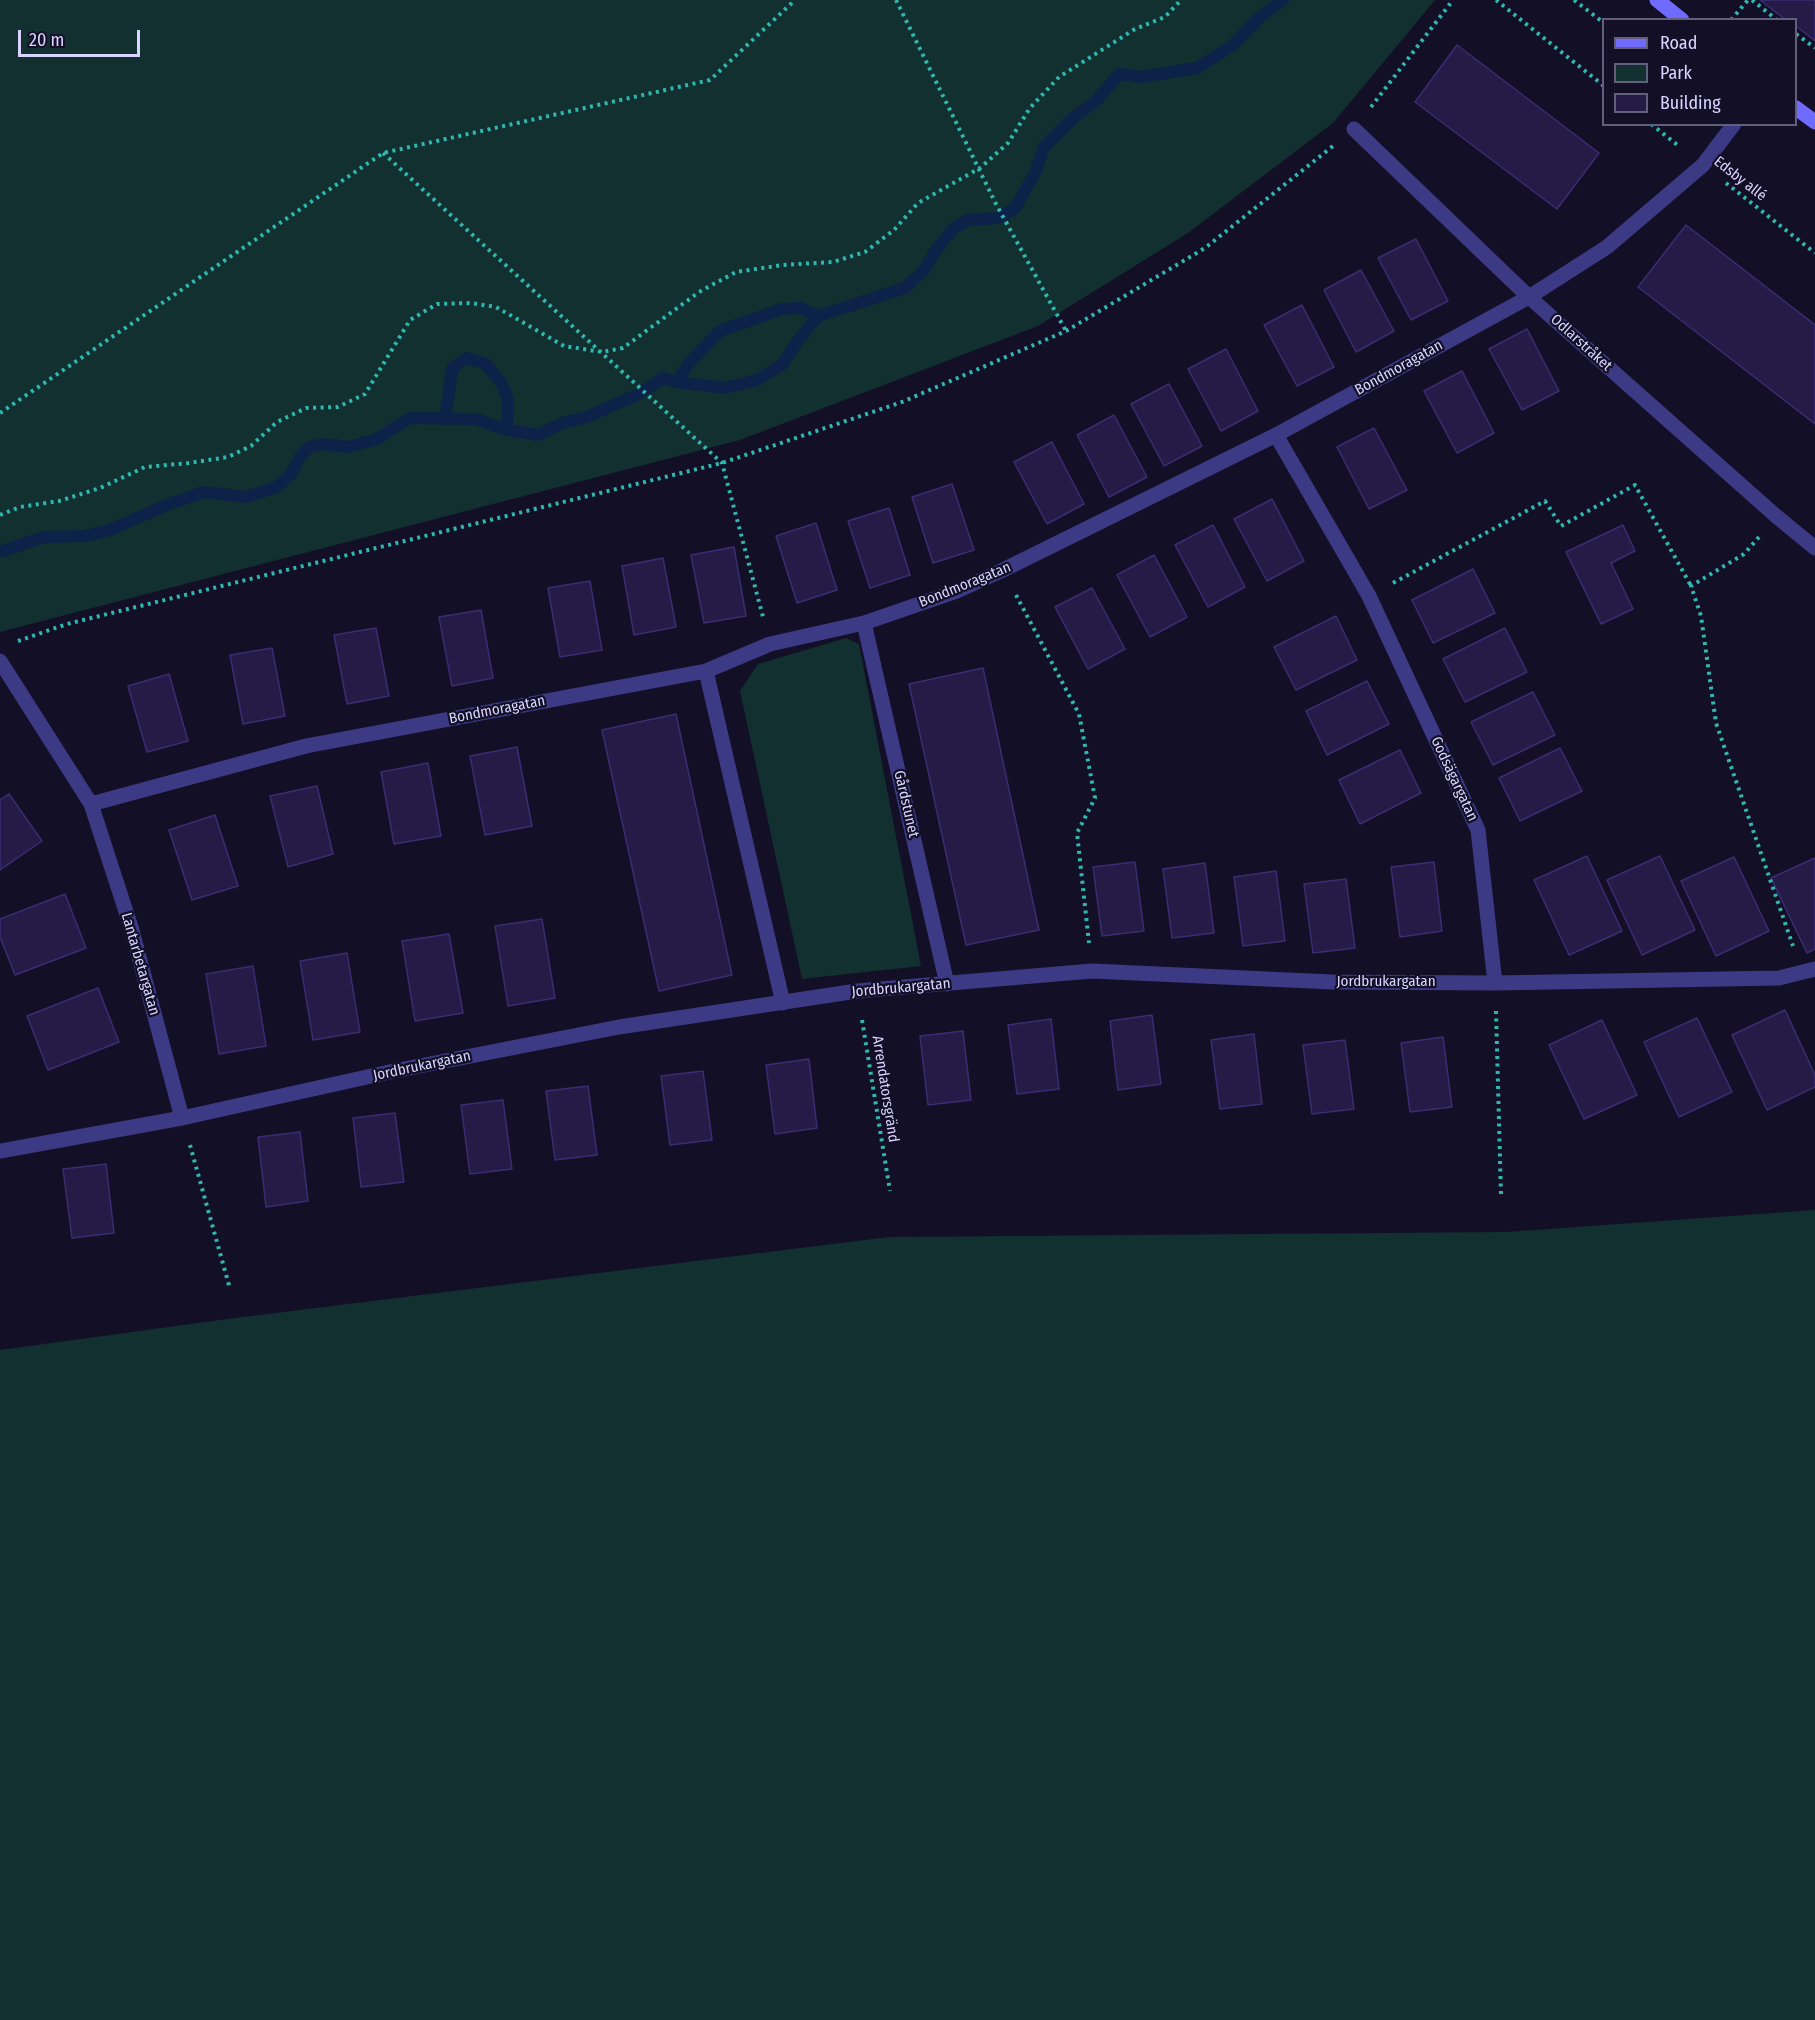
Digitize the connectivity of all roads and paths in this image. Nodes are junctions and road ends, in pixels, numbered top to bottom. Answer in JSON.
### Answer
{"nodes":[{"id":1,"x":795,"y":0,"type":"edge"},
{"id":2,"x":896,"y":0,"type":"edge"},
{"id":3,"x":1181,"y":0,"type":"edge"},
{"id":4,"x":1453,"y":0,"type":"edge"},
{"id":5,"x":1496,"y":0,"type":"edge"},
{"id":6,"x":1574,"y":0,"type":"edge"},
{"id":7,"x":1657,"y":0,"type":"edge"},
{"id":8,"x":1750,"y":0,"type":"edge"},
{"id":9,"x":1680,"y":18,"type":"edge"},
{"id":10,"x":1733,"y":18,"type":"edge"},
{"id":11,"x":1774,"y":18,"type":"edge"},
{"id":12,"x":1602,"y":21,"type":"edge"},
{"id":13,"x":1797,"y":34,"type":"edge"},
{"id":14,"x":1815,"y":48,"type":"edge"},
{"id":15,"x":1602,"y":84,"type":"edge"},
{"id":16,"x":1797,"y":109,"type":"edge"},
{"id":17,"x":1815,"y":122,"type":"edge"},
{"id":18,"x":1654,"y":126,"type":"edge"},
{"id":19,"x":1732,"y":126,"type":"edge"},
{"id":20,"x":1354,"y":129,"type":"junction"},
{"id":21,"x":383,"y":153,"type":"junction"},
{"id":22,"x":1703,"y":165,"type":"junction"},
{"id":23,"x":980,"y":168,"type":"junction"},
{"id":24,"x":1815,"y":253,"type":"edge"},
{"id":25,"x":1529,"y":297,"type":"junction"},
{"id":26,"x":1066,"y":331,"type":"junction"},
{"id":27,"x":602,"y":352,"type":"junction"},
{"id":28,"x":0,"y":413,"type":"edge"},
{"id":29,"x":1276,"y":435,"type":"junction"},
{"id":30,"x":722,"y":463,"type":"junction"},
{"id":31,"x":0,"y":515,"type":"edge"},
{"id":32,"x":1776,"y":516,"type":"junction"},
{"id":33,"x":1815,"y":548,"type":"edge"},
{"id":34,"x":1003,"y":570,"type":"junction"},
{"id":35,"x":1691,"y":586,"type":"junction"},
{"id":36,"x":1369,"y":596,"type":"junction"},
{"id":37,"x":864,"y":623,"type":"junction"},
{"id":38,"x":11,"y":643,"type":"dead end"},
{"id":39,"x":770,"y":644,"type":"junction"},
{"id":40,"x":0,"y":661,"type":"edge"},
{"id":41,"x":706,"y":671,"type":"junction"},
{"id":42,"x":91,"y":804,"type":"junction"},
{"id":43,"x":1808,"y":970,"type":"edge"},
{"id":44,"x":1092,"y":971,"type":"junction"},
{"id":45,"x":1495,"y":983,"type":"junction"},
{"id":46,"x":947,"y":984,"type":"junction"},
{"id":47,"x":857,"y":991,"type":"junction"},
{"id":48,"x":783,"y":1003,"type":"junction"},
{"id":49,"x":182,"y":1118,"type":"junction"},
{"id":50,"x":0,"y":1151,"type":"edge"},
{"id":51,"x":890,"y":1191,"type":"dead end"},
{"id":52,"x":1501,"y":1196,"type":"dead end"},
{"id":53,"x":230,"y":1289,"type":"dead end"}],
"edges":[{"from":1,"to":21,"type":"path"},
{"from":2,"to":23,"type":"path"},
{"from":3,"to":23,"type":"path"},
{"from":4,"to":20,"type":"path"},
{"from":5,"to":15,"type":"path"},
{"from":6,"to":12,"type":"path"},
{"from":7,"to":9,"type":"main road"},
{"from":8,"to":10,"type":"path"},
{"from":8,"to":11,"type":"path"},
{"from":13,"to":14,"type":"path"},
{"from":16,"to":17,"type":"main road"},
{"from":18,"to":22,"type":"path","name":"Edsby allé"},
{"from":19,"to":22,"type":"street","name":"Bondmoragatan"},
{"from":20,"to":25,"type":"street","name":"Odlarstråket"},
{"from":20,"to":26,"type":"path"},
{"from":21,"to":27,"type":"path"},
{"from":21,"to":28,"type":"path"},
{"from":22,"to":24,"type":"path","name":"Edsby allé"},
{"from":22,"to":25,"type":"street","name":"Bondmoragatan"},
{"from":23,"to":26,"type":"path"},
{"from":23,"to":27,"type":"path"},
{"from":25,"to":29,"type":"street","name":"Bondmoragatan"},
{"from":25,"to":32,"type":"street","name":"Odlarstråket"},
{"from":26,"to":30,"type":"path"},
{"from":27,"to":30,"type":"path"},
{"from":27,"to":31,"type":"path"},
{"from":29,"to":34,"type":"street","name":"Bondmoragatan"},
{"from":29,"to":36,"type":"street","name":"Godsägargatan"},
{"from":30,"to":38,"type":"path"},
{"from":30,"to":39,"type":"path"},
{"from":32,"to":33,"type":"street","name":"Odlarstråket"},
{"from":32,"to":35,"type":"path"},
{"from":34,"to":37,"type":"street","name":"Bondmoragatan"},
{"from":34,"to":44,"type":"path"},
{"from":35,"to":36,"type":"path"},
{"from":35,"to":43,"type":"path"},
{"from":36,"to":45,"type":"street","name":"Godsägargatan"},
{"from":37,"to":39,"type":"street","name":"Bondmoragatan"},
{"from":37,"to":46,"type":"street","name":"Gårdstunet"},
{"from":39,"to":41,"type":"street","name":"Bondmoragatan"},
{"from":40,"to":42,"type":"street","name":"Lantarbetargatan"},
{"from":41,"to":42,"type":"street","name":"Bondmoragatan"},
{"from":41,"to":48,"type":"street"},
{"from":42,"to":49,"type":"street","name":"Lantarbetargatan"},
{"from":43,"to":45,"type":"street","name":"Jordbrukargatan"},
{"from":44,"to":45,"type":"street","name":"Jordbrukargatan"},
{"from":44,"to":46,"type":"street","name":"Jordbrukargatan"},
{"from":45,"to":52,"type":"path"},
{"from":46,"to":47,"type":"street","name":"Jordbrukargatan"},
{"from":47,"to":48,"type":"street","name":"Jordbrukargatan"},
{"from":47,"to":51,"type":"path","name":"Arrendatorsgränd"},
{"from":48,"to":49,"type":"street","name":"Jordbrukargatan"},
{"from":49,"to":50,"type":"street","name":"Jordbrukargatan"},
{"from":49,"to":53,"type":"path"}]}
